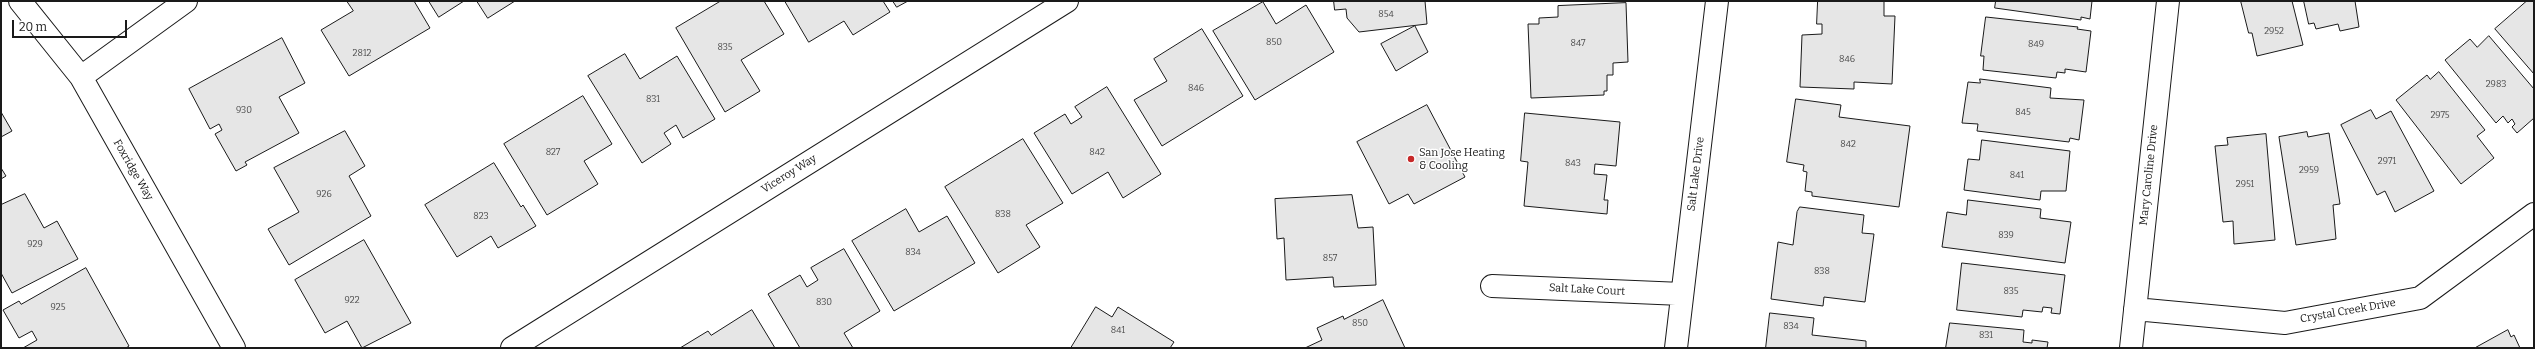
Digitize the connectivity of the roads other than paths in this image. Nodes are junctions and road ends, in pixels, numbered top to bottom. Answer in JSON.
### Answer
{"nodes":[{"id":1,"x":20,"y":1,"type":"edge"},
{"id":2,"x":186,"y":1,"type":"edge"},
{"id":3,"x":1067,"y":1,"type":"edge"},
{"id":4,"x":1718,"y":1,"type":"edge"},
{"id":5,"x":2168,"y":1,"type":"edge"},
{"id":6,"x":81,"y":77,"type":"junction"},
{"id":7,"x":2534,"y":214,"type":"edge"},
{"id":8,"x":1492,"y":286,"type":"dead end"},
{"id":9,"x":1682,"y":294,"type":"junction"},
{"id":10,"x":2135,"y":309,"type":"junction"},
{"id":11,"x":234,"y":348,"type":"edge"},
{"id":12,"x":512,"y":348,"type":"edge"},
{"id":13,"x":1676,"y":348,"type":"edge"},
{"id":14,"x":2130,"y":348,"type":"edge"}],
"edges":[{"from":1,"to":6,"type":"street","name":"Foxridge Way"},
{"from":2,"to":6,"type":"street"},
{"from":3,"to":12,"type":"street","name":"Viceroy Way"},
{"from":4,"to":9,"type":"street","name":"Salt Lake Drive"},
{"from":5,"to":10,"type":"street","name":"Mary Caroline Drive"},
{"from":6,"to":11,"type":"street","name":"Foxridge Way"},
{"from":7,"to":10,"type":"street","name":"Crystal Creek Drive"},
{"from":8,"to":9,"type":"street","name":"Salt Lake Court"},
{"from":9,"to":13,"type":"street","name":"Salt Lake Drive"},
{"from":10,"to":14,"type":"street","name":"Mary Caroline Drive"}]}
